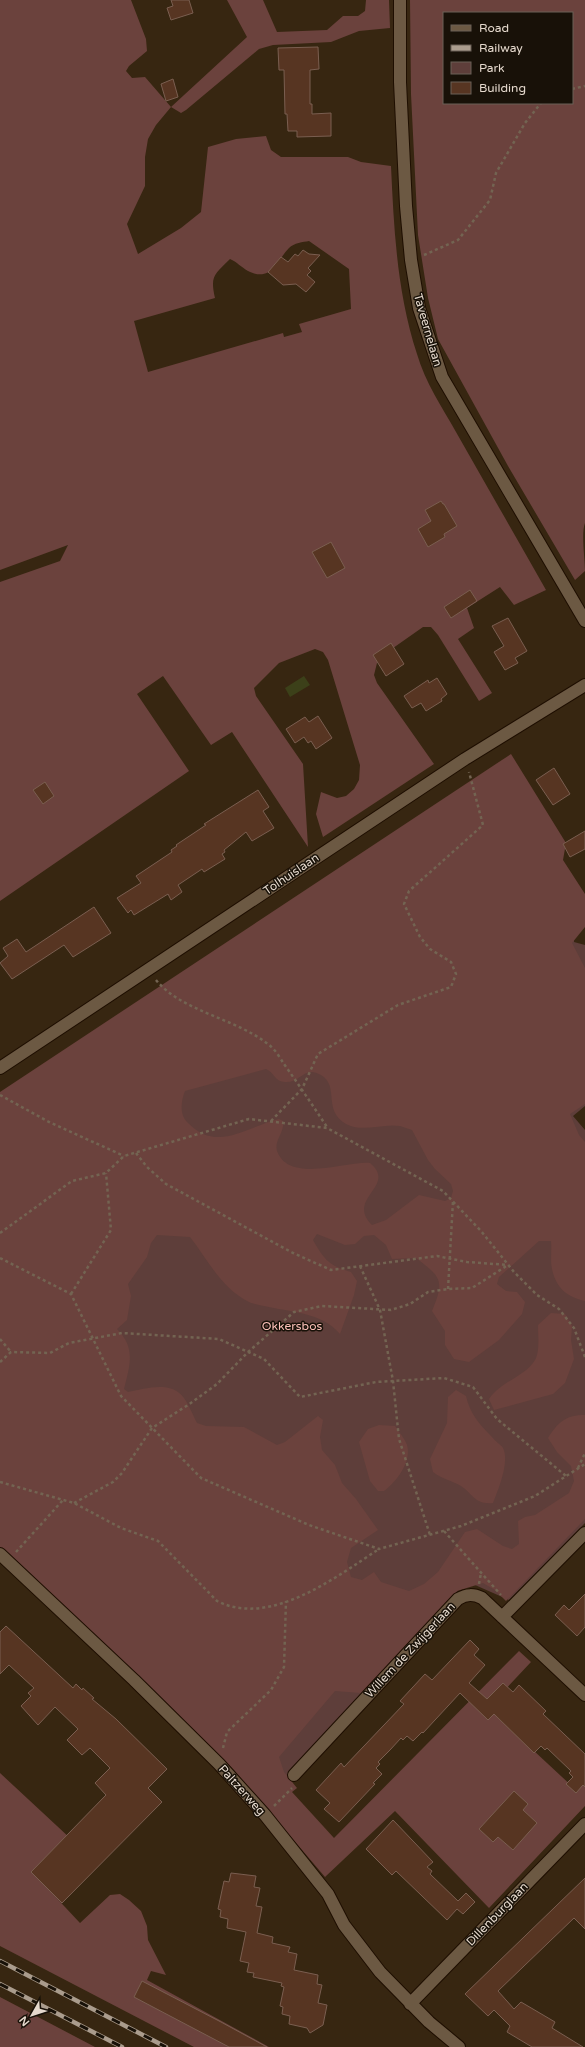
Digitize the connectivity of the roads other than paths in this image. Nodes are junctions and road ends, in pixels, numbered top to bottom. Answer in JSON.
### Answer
{"nodes":[{"id":1,"x":400,"y":0,"type":"edge"},
{"id":2,"x":585,"y":621,"type":"edge"},
{"id":3,"x":585,"y":685,"type":"edge"},
{"id":4,"x":0,"y":1068,"type":"edge"},
{"id":5,"x":585,"y":1533,"type":"edge"},
{"id":6,"x":4,"y":1558,"type":"edge"},
{"id":7,"x":502,"y":1617,"type":"junction"},
{"id":8,"x":585,"y":1695,"type":"edge"},
{"id":9,"x":294,"y":1775,"type":"road end"},
{"id":10,"x":585,"y":1824,"type":"edge"},
{"id":11,"x":410,"y":2004,"type":"junction"},
{"id":12,"x":459,"y":2047,"type":"edge"}],
"edges":[{"from":1,"to":2,"type":"street","name":"Taveernelaan"},
{"from":3,"to":4,"type":"street","name":"Tolhuislaan"},
{"from":5,"to":7,"type":"street"},
{"from":6,"to":11,"type":"street","name":"Paltzerweg"},
{"from":7,"to":8,"type":"street","name":"Willem de Zwijgerlaan"},
{"from":7,"to":9,"type":"street","name":"Willem de Zwijgerlaan"},
{"from":10,"to":11,"type":"street","name":"Dillenburglaan"},
{"from":11,"to":12,"type":"street","name":"Paltzerweg"}]}
